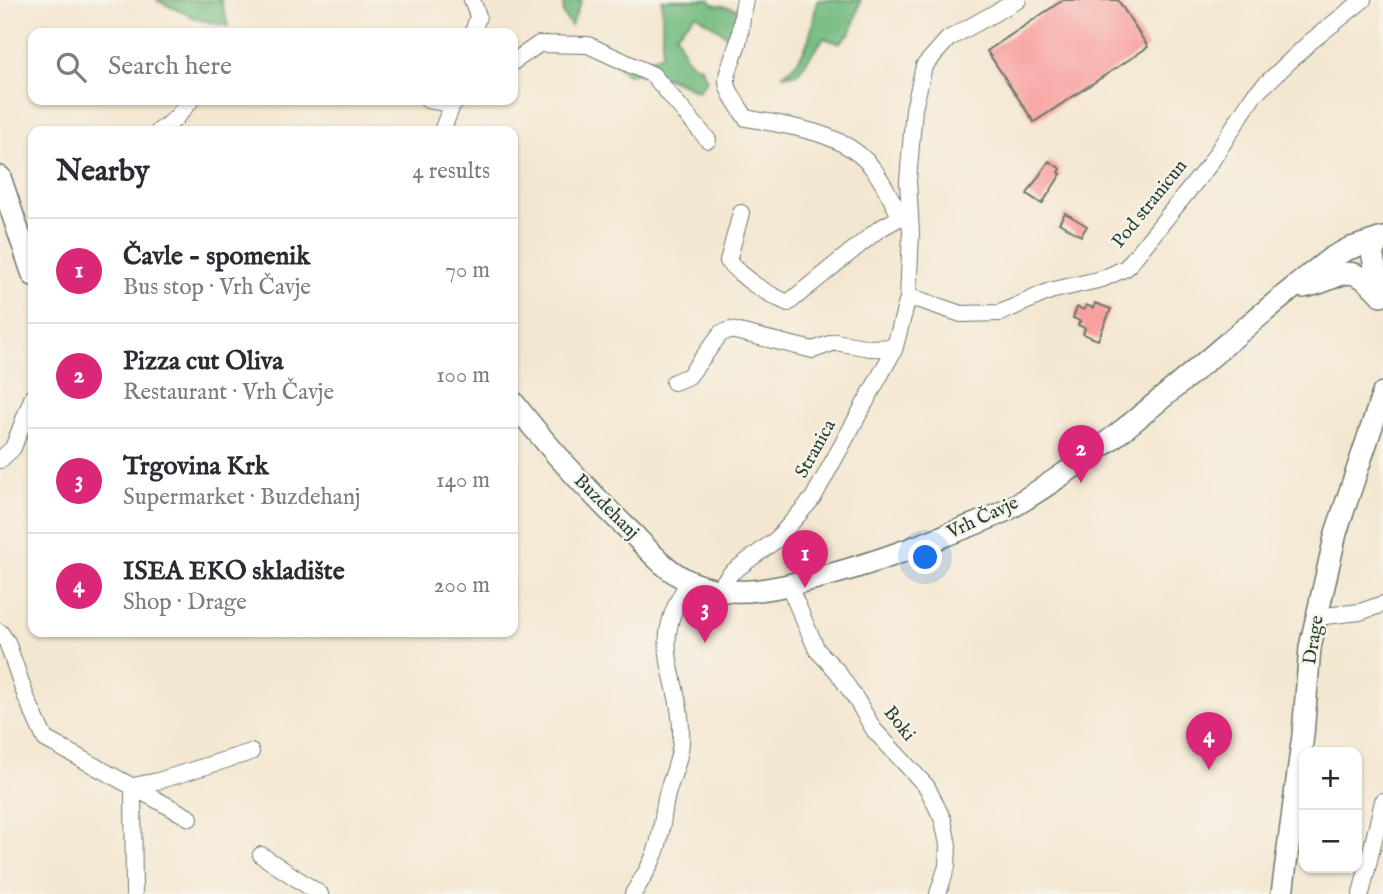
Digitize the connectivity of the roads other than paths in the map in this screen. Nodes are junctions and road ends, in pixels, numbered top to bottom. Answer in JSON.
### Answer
{"nodes":[{"id":1,"x":472,"y":0,"type":"edge"},
{"id":2,"x":745,"y":0,"type":"edge"},
{"id":3,"x":1018,"y":0,"type":"edge"},
{"id":4,"x":1363,"y":0,"type":"edge"},
{"id":5,"x":474,"y":28,"type":"edge"},
{"id":6,"x":518,"y":59,"type":"edge"},
{"id":7,"x":187,"y":105,"type":"edge"},
{"id":8,"x":453,"y":105,"type":"edge"},
{"id":9,"x":166,"y":126,"type":"edge"},
{"id":10,"x":444,"y":126,"type":"edge"},
{"id":11,"x":708,"y":140,"type":"dead end"},
{"id":12,"x":0,"y":177,"type":"edge"},
{"id":13,"x":741,"y":213,"type":"dead end"},
{"id":14,"x":906,"y":214,"type":"junction"},
{"id":15,"x":1381,"y":239,"type":"edge"},
{"id":16,"x":28,"y":260,"type":"edge"},
{"id":17,"x":1294,"y":288,"type":"junction"},
{"id":18,"x":908,"y":299,"type":"junction"},
{"id":19,"x":1382,"y":300,"type":"edge"},
{"id":20,"x":895,"y":347,"type":"junction"},
{"id":21,"x":674,"y":382,"type":"dead end"},
{"id":22,"x":1383,"y":393,"type":"edge"},
{"id":23,"x":518,"y":408,"type":"edge"},
{"id":24,"x":28,"y":409,"type":"edge"},
{"id":25,"x":0,"y":460,"type":"edge"},
{"id":26,"x":689,"y":582,"type":"junction"},
{"id":27,"x":788,"y":584,"type":"junction"},
{"id":28,"x":717,"y":590,"type":"junction"},
{"id":29,"x":1383,"y":604,"type":"edge"},
{"id":30,"x":1316,"y":617,"type":"junction"},
{"id":31,"x":0,"y":632,"type":"edge"},
{"id":32,"x":251,"y":752,"type":"dead end"},
{"id":33,"x":133,"y":786,"type":"junction"},
{"id":34,"x":1383,"y":802,"type":"edge"},
{"id":35,"x":190,"y":818,"type":"dead end"},
{"id":36,"x":261,"y":855,"type":"dead end"},
{"id":37,"x":134,"y":894,"type":"edge"},
{"id":38,"x":320,"y":894,"type":"edge"},
{"id":39,"x":633,"y":894,"type":"edge"},
{"id":40,"x":938,"y":894,"type":"edge"},
{"id":41,"x":1282,"y":894,"type":"edge"},
{"id":42,"x":1361,"y":894,"type":"edge"}],
"edges":[{"from":1,"to":5,"type":"street"},
{"from":2,"to":14,"type":"street"},
{"from":3,"to":14,"type":"street","name":"Stranica"},
{"from":4,"to":18,"type":"street","name":"Pod stranicun"},
{"from":6,"to":11,"type":"street"},
{"from":7,"to":9,"type":"street"},
{"from":8,"to":10,"type":"street"},
{"from":12,"to":16,"type":"main road"},
{"from":13,"to":14,"type":"street"},
{"from":14,"to":18,"type":"street","name":"Stranica"},
{"from":15,"to":17,"type":"main road","name":"Vrh Čavje"},
{"from":15,"to":19,"type":"main road"},
{"from":17,"to":19,"type":"main road"},
{"from":17,"to":27,"type":"main road","name":"Vrh Čavje"},
{"from":18,"to":20,"type":"street","name":"Stranica"},
{"from":20,"to":21,"type":"street"},
{"from":20,"to":28,"type":"street","name":"Stranica"},
{"from":22,"to":30,"type":"main road","name":"Drage"},
{"from":23,"to":26,"type":"main road","name":"Buzdehanj"},
{"from":24,"to":25,"type":"street"},
{"from":26,"to":28,"type":"main road","name":"Buzdehanj"},
{"from":26,"to":39,"type":"street"},
{"from":27,"to":28,"type":"main road","name":"Vrh Čavje"},
{"from":27,"to":40,"type":"street","name":"Boki"},
{"from":29,"to":30,"type":"street"},
{"from":30,"to":41,"type":"main road","name":"Drage"},
{"from":31,"to":33,"type":"street"},
{"from":32,"to":33,"type":"street"},
{"from":33,"to":35,"type":"street"},
{"from":33,"to":37,"type":"street"},
{"from":34,"to":42,"type":"street"},
{"from":36,"to":38,"type":"street"}]}
